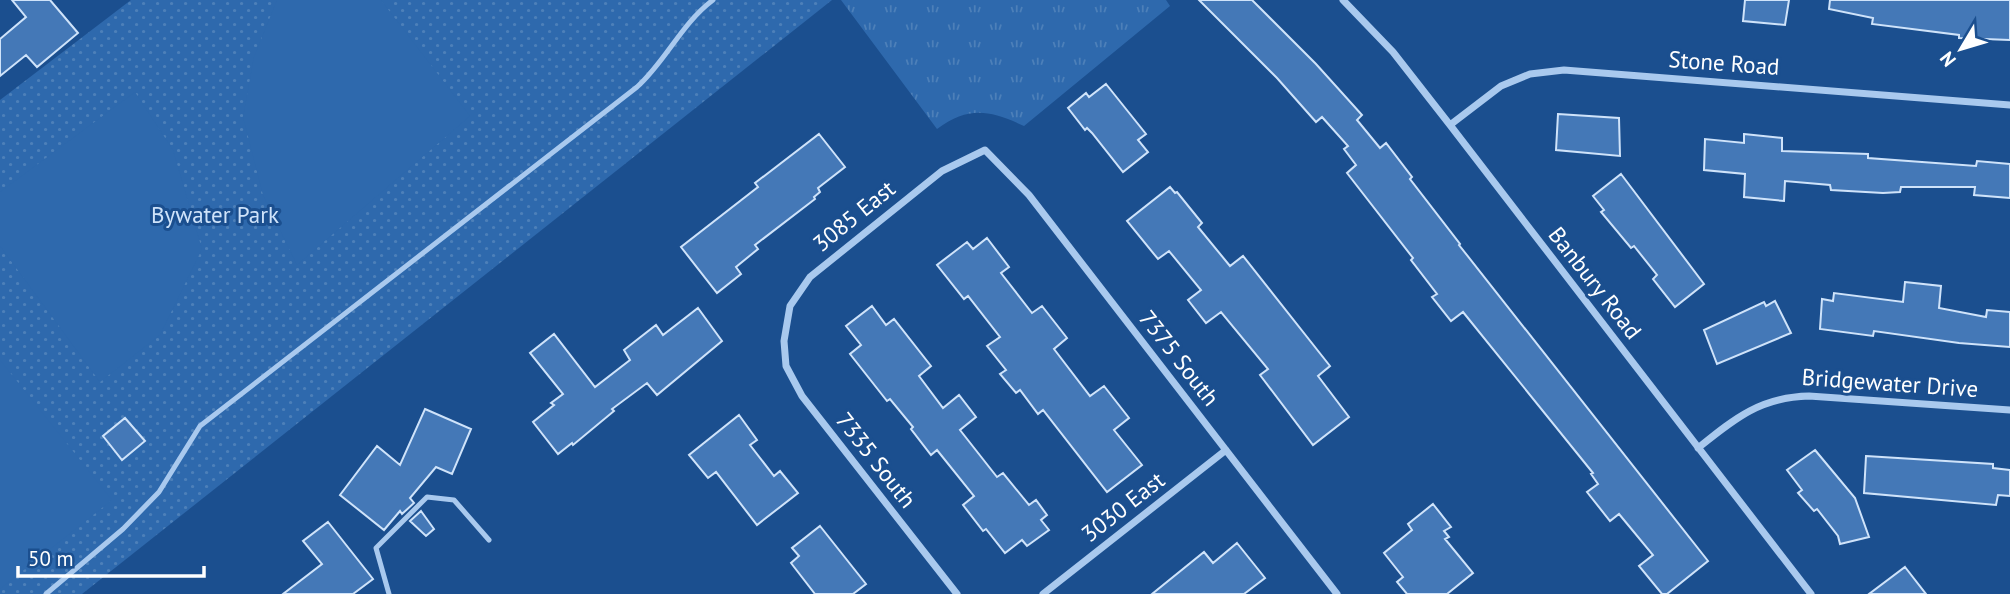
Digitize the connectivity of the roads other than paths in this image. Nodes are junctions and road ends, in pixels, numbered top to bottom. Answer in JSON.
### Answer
{"nodes":[{"id":1,"x":713,"y":0,"type":"edge"},
{"id":2,"x":1343,"y":0,"type":"edge"},
{"id":3,"x":2010,"y":105,"type":"edge"},
{"id":4,"x":1450,"y":125,"type":"junction"},
{"id":5,"x":985,"y":150,"type":"joint"},
{"id":6,"x":784,"y":341,"type":"joint"},
{"id":7,"x":2010,"y":410,"type":"edge"},
{"id":8,"x":1698,"y":448,"type":"junction"},
{"id":9,"x":1226,"y":450,"type":"junction"},
{"id":10,"x":489,"y":540,"type":"dead end"},
{"id":11,"x":46,"y":594,"type":"edge"},
{"id":12,"x":389,"y":594,"type":"edge"},
{"id":13,"x":957,"y":594,"type":"edge"},
{"id":14,"x":1043,"y":594,"type":"edge"},
{"id":15,"x":1337,"y":594,"type":"edge"},
{"id":16,"x":1811,"y":594,"type":"edge"}],
"edges":[{"from":1,"to":11,"type":"lane"},
{"from":2,"to":4,"type":"street","name":"Banbury Road"},
{"from":3,"to":4,"type":"street","name":"Stone Road"},
{"from":4,"to":8,"type":"street","name":"Banbury Road"},
{"from":5,"to":6,"type":"street","name":"3085 East"},
{"from":5,"to":9,"type":"street","name":"7375 South"},
{"from":6,"to":13,"type":"street","name":"7335 South"},
{"from":7,"to":8,"type":"street","name":"Bridgewater Drive"},
{"from":8,"to":16,"type":"street","name":"Banbury Road"},
{"from":9,"to":14,"type":"street","name":"3030 East"},
{"from":9,"to":15,"type":"street","name":"7375 South"},
{"from":10,"to":12,"type":"lane"}]}
